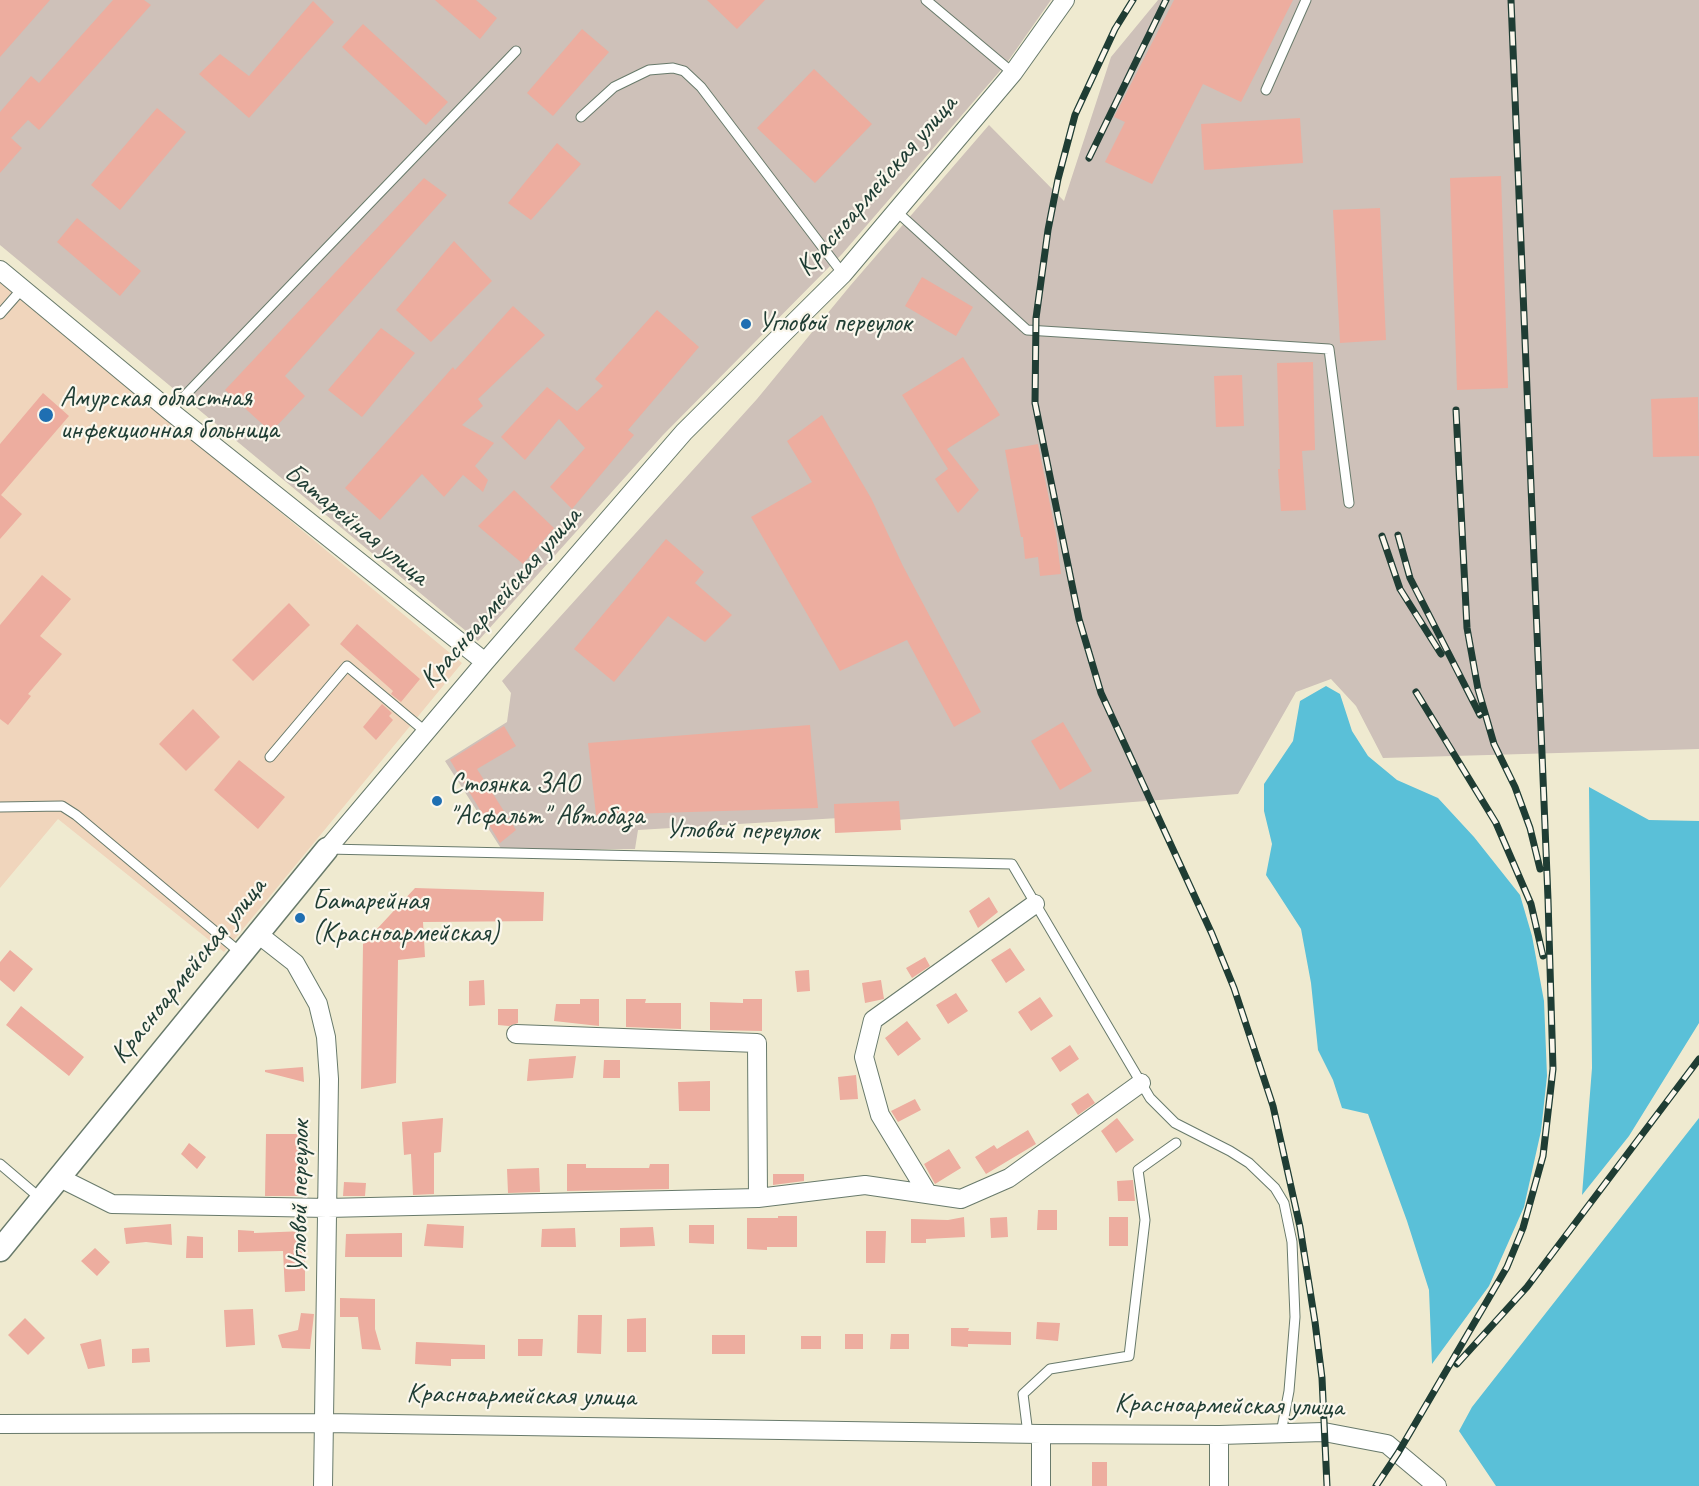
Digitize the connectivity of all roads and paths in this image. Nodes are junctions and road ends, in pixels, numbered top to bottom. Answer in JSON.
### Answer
{"nodes":[{"id":1,"x":926,"y":0,"type":"edge"},
{"id":2,"x":1065,"y":0,"type":"edge"},
{"id":3,"x":1306,"y":0,"type":"edge"},
{"id":4,"x":516,"y":51,"type":"dead end"},
{"id":5,"x":1013,"y":73,"type":"junction"},
{"id":6,"x":1266,"y":90,"type":"dead end"},
{"id":7,"x":581,"y":117,"type":"dead end"},
{"id":8,"x":896,"y":211,"type":"junction"},
{"id":9,"x":0,"y":270,"type":"edge"},
{"id":10,"x":843,"y":274,"type":"junction"},
{"id":11,"x":22,"y":289,"type":"junction"},
{"id":12,"x":0,"y":314,"type":"edge"},
{"id":13,"x":170,"y":411,"type":"junction"},
{"id":14,"x":1348,"y":503,"type":"dead end"},
{"id":15,"x":485,"y":662,"type":"junction"},
{"id":16,"x":426,"y":732,"type":"junction"},
{"id":17,"x":270,"y":757,"type":"dead end"},
{"id":18,"x":0,"y":807,"type":"edge"},
{"id":19,"x":327,"y":849,"type":"junction"},
{"id":20,"x":1035,"y":904,"type":"junction"},
{"id":21,"x":258,"y":934,"type":"junction"},
{"id":22,"x":242,"y":954,"type":"junction"},
{"id":23,"x":516,"y":1034,"type":"dead end"},
{"id":24,"x":1145,"y":1091,"type":"junction"},
{"id":25,"x":1176,"y":1143,"type":"dead end"},
{"id":26,"x":0,"y":1164,"type":"edge"},
{"id":27,"x":60,"y":1178,"type":"junction"},
{"id":28,"x":928,"y":1194,"type":"junction"},
{"id":29,"x":758,"y":1198,"type":"junction"},
{"id":30,"x":42,"y":1200,"type":"junction"},
{"id":31,"x":327,"y":1208,"type":"junction"},
{"id":32,"x":0,"y":1250,"type":"edge"},
{"id":33,"x":325,"y":1423,"type":"junction"},
{"id":34,"x":0,"y":1424,"type":"edge"},
{"id":35,"x":1281,"y":1433,"type":"junction"},
{"id":36,"x":1034,"y":1434,"type":"junction"},
{"id":37,"x":1219,"y":1435,"type":"junction"},
{"id":38,"x":323,"y":1486,"type":"edge"},
{"id":39,"x":1041,"y":1486,"type":"edge"},
{"id":40,"x":1219,"y":1486,"type":"edge"},
{"id":41,"x":1437,"y":1486,"type":"edge"}],
"edges":[{"from":1,"to":5,"type":"lane"},
{"from":2,"to":5,"type":"street","name":"Красноармейская улица"},
{"from":3,"to":6,"type":"lane"},
{"from":4,"to":13,"type":"lane"},
{"from":5,"to":8,"type":"street","name":"Красноармейская улица"},
{"from":7,"to":10,"type":"lane"},
{"from":8,"to":10,"type":"street","name":"Красноармейская улица"},
{"from":8,"to":14,"type":"lane"},
{"from":9,"to":11,"type":"street","name":"Батарейная улица"},
{"from":10,"to":15,"type":"street","name":"Красноармейская улица"},
{"from":11,"to":12,"type":"lane"},
{"from":11,"to":13,"type":"street","name":"Батарейная улица"},
{"from":13,"to":15,"type":"street","name":"Батарейная улица"},
{"from":15,"to":16,"type":"street","name":"Красноармейская улица"},
{"from":16,"to":17,"type":"lane"},
{"from":16,"to":19,"type":"street","name":"Красноармейская улица"},
{"from":18,"to":22,"type":"lane"},
{"from":19,"to":20,"type":"lane","name":"Угловой переулок"},
{"from":19,"to":21,"type":"street","name":"Красноармейская улица"},
{"from":20,"to":24,"type":"lane"},
{"from":20,"to":28,"type":"street"},
{"from":21,"to":22,"type":"street","name":"Красноармейская улица"},
{"from":21,"to":31,"type":"street","name":"Угловой переулок"},
{"from":22,"to":27,"type":"street","name":"Красноармейская улица"},
{"from":23,"to":29,"type":"street"},
{"from":24,"to":28,"type":"street"},
{"from":24,"to":35,"type":"lane"},
{"from":25,"to":36,"type":"lane"},
{"from":26,"to":30,"type":"lane"},
{"from":27,"to":30,"type":"street","name":"Красноармейская улица"},
{"from":27,"to":31,"type":"street"},
{"from":28,"to":29,"type":"street"},
{"from":29,"to":31,"type":"street"},
{"from":30,"to":32,"type":"street","name":"Красноармейская улица"},
{"from":31,"to":33,"type":"street","name":"Угловой переулок"},
{"from":33,"to":34,"type":"street","name":"Красноармейская улица"},
{"from":33,"to":36,"type":"street","name":"Красноармейская улица"},
{"from":33,"to":38,"type":"street","name":"Угловой переулок"},
{"from":35,"to":37,"type":"street","name":"Красноармейская улица"},
{"from":35,"to":41,"type":"street","name":"Красноармейская улица"},
{"from":36,"to":37,"type":"street","name":"Красноармейская улица"},
{"from":36,"to":39,"type":"street"},
{"from":37,"to":40,"type":"street"}]}
